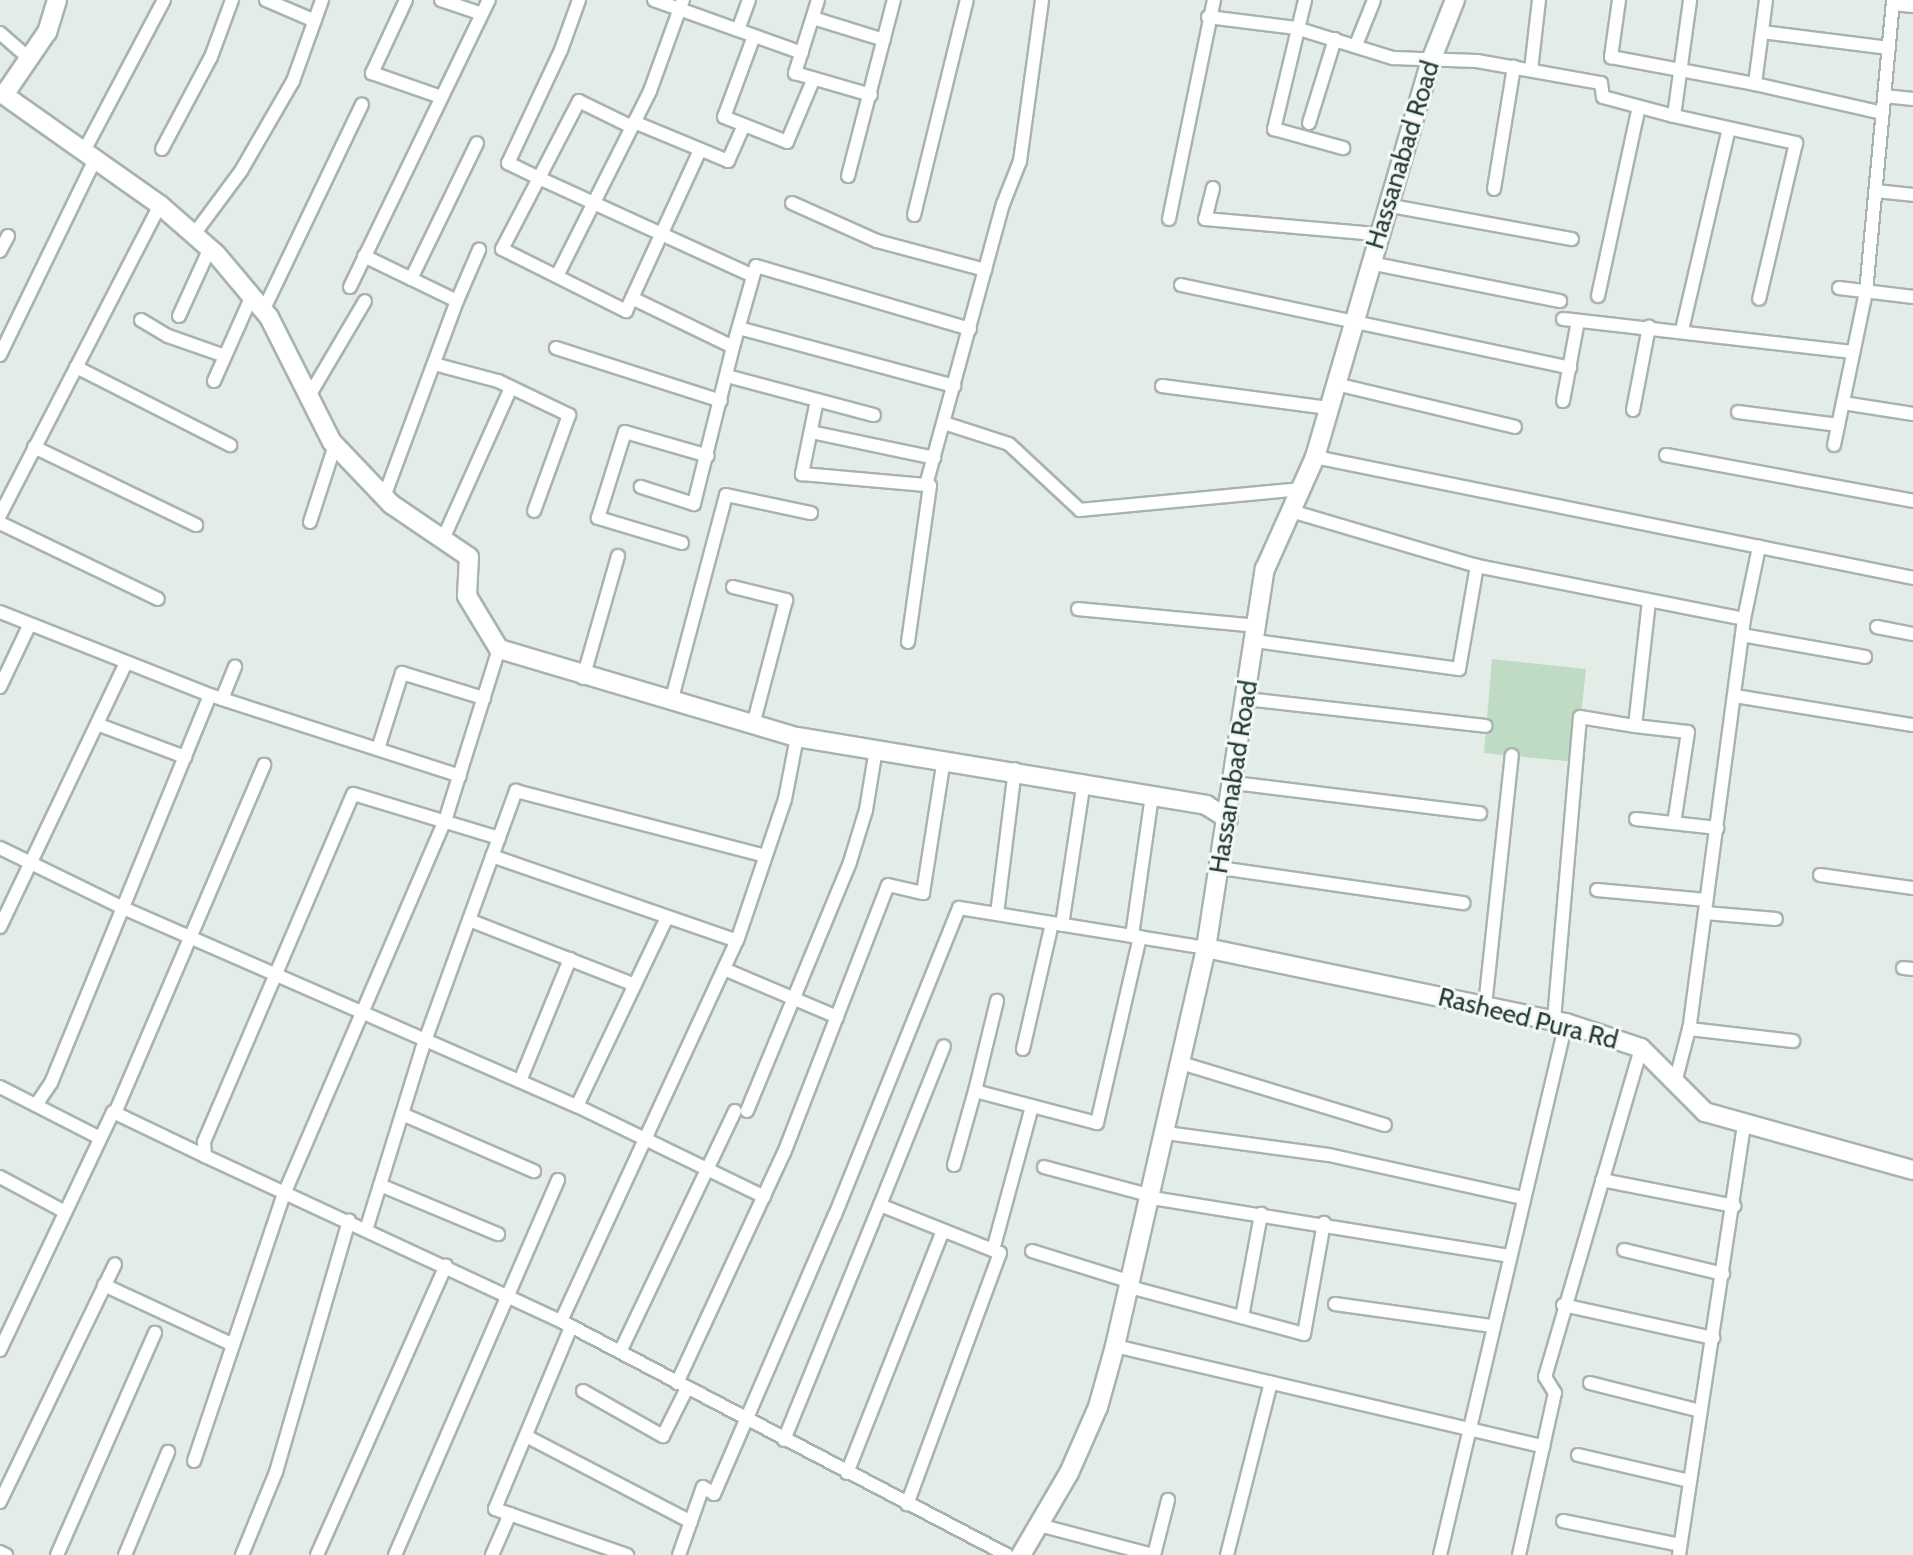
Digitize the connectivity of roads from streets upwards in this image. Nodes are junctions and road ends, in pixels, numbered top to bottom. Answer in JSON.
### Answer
{"nodes":[{"id":1,"x":57,"y":0,"type":"edge"},
{"id":2,"x":164,"y":0,"type":"edge"},
{"id":3,"x":232,"y":0,"type":"edge"},
{"id":4,"x":322,"y":0,"type":"edge"},
{"id":5,"x":406,"y":0,"type":"edge"},
{"id":6,"x":441,"y":0,"type":"edge"},
{"id":7,"x":489,"y":0,"type":"edge"},
{"id":8,"x":579,"y":0,"type":"edge"},
{"id":9,"x":654,"y":0,"type":"edge"},
{"id":10,"x":749,"y":0,"type":"edge"},
{"id":11,"x":818,"y":0,"type":"edge"},
{"id":12,"x":894,"y":0,"type":"edge"},
{"id":13,"x":967,"y":0,"type":"edge"},
{"id":14,"x":1042,"y":0,"type":"edge"},
{"id":15,"x":1214,"y":0,"type":"edge"},
{"id":16,"x":1305,"y":0,"type":"edge"},
{"id":17,"x":1374,"y":0,"type":"edge"},
{"id":18,"x":1455,"y":0,"type":"edge"},
{"id":19,"x":1539,"y":0,"type":"edge"},
{"id":20,"x":1619,"y":0,"type":"edge"},
{"id":21,"x":1690,"y":0,"type":"edge"},
{"id":22,"x":1766,"y":0,"type":"edge"},
{"id":23,"x":264,"y":1,"type":"edge"},
{"id":24,"x":1893,"y":2,"type":"edge"},
{"id":25,"x":682,"y":5,"type":"edge"},
{"id":26,"x":1913,"y":6,"type":"edge"},
{"id":27,"x":482,"y":14,"type":"junction"},
{"id":28,"x":1208,"y":17,"type":"junction"},
{"id":29,"x":813,"y":18,"type":"junction"},
{"id":30,"x":315,"y":21,"type":"junction"},
{"id":31,"x":1296,"y":28,"type":"junction"},
{"id":32,"x":738,"y":30,"type":"junction"},
{"id":33,"x":1762,"y":32,"type":"junction"},
{"id":34,"x":0,"y":33,"type":"edge"},
{"id":35,"x":754,"y":36,"type":"junction"},
{"id":36,"x":1335,"y":39,"type":"junction"},
{"id":37,"x":884,"y":40,"type":"junction"},
{"id":38,"x":1356,"y":45,"type":"junction"},
{"id":39,"x":1889,"y":48,"type":"junction"},
{"id":40,"x":802,"y":53,"type":"junction"},
{"id":41,"x":31,"y":60,"type":"junction"},
{"id":42,"x":1430,"y":63,"type":"junction"},
{"id":43,"x":1514,"y":67,"type":"junction"},
{"id":44,"x":1531,"y":70,"type":"junction"},
{"id":45,"x":1680,"y":70,"type":"junction"},
{"id":46,"x":814,"y":78,"type":"junction"},
{"id":47,"x":1755,"y":84,"type":"junction"},
{"id":48,"x":871,"y":95,"type":"junction"},
{"id":49,"x":438,"y":96,"type":"junction"},
{"id":50,"x":1884,"y":96,"type":"junction"},
{"id":51,"x":2,"y":98,"type":"edge"},
{"id":52,"x":1913,"y":99,"type":"edge"},
{"id":53,"x":362,"y":104,"type":"dead end"},
{"id":54,"x":1639,"y":107,"type":"junction"},
{"id":55,"x":1883,"y":113,"type":"junction"},
{"id":56,"x":1674,"y":116,"type":"junction"},
{"id":57,"x":1309,"y":123,"type":"dead end"},
{"id":58,"x":633,"y":124,"type":"junction"},
{"id":59,"x":744,"y":125,"type":"junction"},
{"id":60,"x":1729,"y":128,"type":"junction"},
{"id":61,"x":477,"y":143,"type":"dead end"},
{"id":62,"x":1343,"y":148,"type":"dead end"},
{"id":63,"x":162,"y":149,"type":"dead end"},
{"id":64,"x":700,"y":150,"type":"junction"},
{"id":65,"x":90,"y":155,"type":"junction"},
{"id":66,"x":848,"y":176,"type":"dead end"},
{"id":67,"x":539,"y":178,"type":"junction"},
{"id":68,"x":1213,"y":188,"type":"dead end"},
{"id":69,"x":1494,"y":189,"type":"dead end"},
{"id":70,"x":1876,"y":191,"type":"junction"},
{"id":71,"x":1913,"y":195,"type":"edge"},
{"id":72,"x":594,"y":203,"type":"junction"},
{"id":73,"x":792,"y":203,"type":"dead end"},
{"id":74,"x":160,"y":205,"type":"junction"},
{"id":75,"x":1386,"y":205,"type":"junction"},
{"id":76,"x":914,"y":215,"type":"dead end"},
{"id":77,"x":1169,"y":219,"type":"dead end"},
{"id":78,"x":195,"y":233,"type":"junction"},
{"id":79,"x":661,"y":234,"type":"junction"},
{"id":80,"x":1378,"y":234,"type":"junction"},
{"id":81,"x":8,"y":236,"type":"dead end"},
{"id":82,"x":1572,"y":239,"type":"dead end"},
{"id":83,"x":210,"y":248,"type":"junction"},
{"id":84,"x":479,"y":250,"type":"dead end"},
{"id":85,"x":0,"y":251,"type":"edge"},
{"id":86,"x":364,"y":256,"type":"junction"},
{"id":87,"x":1370,"y":263,"type":"junction"},
{"id":88,"x":985,"y":270,"type":"junction"},
{"id":89,"x":557,"y":276,"type":"junction"},
{"id":90,"x":753,"y":276,"type":"junction"},
{"id":91,"x":411,"y":279,"type":"junction"},
{"id":92,"x":1181,"y":285,"type":"dead end"},
{"id":93,"x":350,"y":287,"type":"dead end"},
{"id":94,"x":1839,"y":288,"type":"dead end"},
{"id":95,"x":1866,"y":292,"type":"junction"},
{"id":96,"x":1598,"y":296,"type":"dead end"},
{"id":97,"x":1913,"y":297,"type":"edge"},
{"id":98,"x":632,"y":298,"type":"junction"},
{"id":99,"x":1759,"y":299,"type":"dead end"},
{"id":100,"x":365,"y":301,"type":"dead end"},
{"id":101,"x":457,"y":301,"type":"junction"},
{"id":102,"x":1560,"y":301,"type":"dead end"},
{"id":103,"x":257,"y":304,"type":"junction"},
{"id":104,"x":179,"y":316,"type":"dead end"},
{"id":105,"x":1563,"y":319,"type":"dead end"},
{"id":106,"x":141,"y":320,"type":"dead end"},
{"id":107,"x":1354,"y":321,"type":"junction"},
{"id":108,"x":1578,"y":321,"type":"junction"},
{"id":109,"x":1649,"y":327,"type":"junction"},
{"id":110,"x":739,"y":328,"type":"junction"},
{"id":111,"x":970,"y":329,"type":"junction"},
{"id":112,"x":1682,"y":330,"type":"junction"},
{"id":113,"x":733,"y":347,"type":"junction"},
{"id":114,"x":556,"y":348,"type":"dead end"},
{"id":115,"x":1853,"y":352,"type":"junction"},
{"id":116,"x":0,"y":355,"type":"edge"},
{"id":117,"x":225,"y":356,"type":"junction"},
{"id":118,"x":434,"y":364,"type":"junction"},
{"id":119,"x":76,"y":367,"type":"junction"},
{"id":120,"x":1570,"y":368,"type":"junction"},
{"id":121,"x":727,"y":376,"type":"junction"},
{"id":122,"x":214,"y":381,"type":"dead end"},
{"id":123,"x":1336,"y":384,"type":"junction"},
{"id":124,"x":954,"y":386,"type":"junction"},
{"id":125,"x":1162,"y":386,"type":"dead end"},
{"id":126,"x":511,"y":388,"type":"junction"},
{"id":127,"x":309,"y":396,"type":"junction"},
{"id":128,"x":817,"y":400,"type":"junction"},
{"id":129,"x":721,"y":401,"type":"junction"},
{"id":130,"x":1563,"y":401,"type":"dead end"},
{"id":131,"x":1843,"y":403,"type":"junction"},
{"id":132,"x":1329,"y":408,"type":"junction"},
{"id":133,"x":1633,"y":410,"type":"dead end"},
{"id":134,"x":1738,"y":412,"type":"dead end"},
{"id":135,"x":1913,"y":414,"type":"edge"},
{"id":136,"x":874,"y":415,"type":"dead end"},
{"id":137,"x":944,"y":423,"type":"junction"},
{"id":138,"x":1838,"y":425,"type":"junction"},
{"id":139,"x":1515,"y":427,"type":"dead end"},
{"id":140,"x":811,"y":432,"type":"junction"},
{"id":141,"x":230,"y":445,"type":"dead end"},
{"id":142,"x":335,"y":445,"type":"junction"},
{"id":143,"x":1834,"y":445,"type":"dead end"},
{"id":144,"x":34,"y":447,"type":"junction"},
{"id":145,"x":1666,"y":455,"type":"dead end"},
{"id":146,"x":708,"y":456,"type":"junction"},
{"id":147,"x":1315,"y":457,"type":"junction"},
{"id":148,"x":934,"y":458,"type":"junction"},
{"id":149,"x":926,"y":485,"type":"junction"},
{"id":150,"x":641,"y":487,"type":"dead end"},
{"id":151,"x":1301,"y":489,"type":"junction"},
{"id":152,"x":384,"y":497,"type":"junction"},
{"id":153,"x":1913,"y":501,"type":"edge"},
{"id":154,"x":534,"y":511,"type":"dead end"},
{"id":155,"x":1291,"y":511,"type":"junction"},
{"id":156,"x":811,"y":513,"type":"dead end"},
{"id":157,"x":0,"y":515,"type":"edge"},
{"id":158,"x":310,"y":522,"type":"dead end"},
{"id":159,"x":0,"y":523,"type":"edge"},
{"id":160,"x":196,"y":525,"type":"dead end"},
{"id":161,"x":443,"y":539,"type":"junction"},
{"id":162,"x":682,"y":543,"type":"dead end"},
{"id":163,"x":1759,"y":547,"type":"junction"},
{"id":164,"x":618,"y":556,"type":"dead end"},
{"id":165,"x":1477,"y":566,"type":"junction"},
{"id":166,"x":1913,"y":578,"type":"edge"},
{"id":167,"x":733,"y":587,"type":"dead end"},
{"id":168,"x":158,"y":599,"type":"dead end"},
{"id":169,"x":1649,"y":601,"type":"junction"},
{"id":170,"x":1078,"y":609,"type":"dead end"},
{"id":171,"x":0,"y":612,"type":"edge"},
{"id":172,"x":1744,"y":619,"type":"junction"},
{"id":173,"x":29,"y":626,"type":"junction"},
{"id":174,"x":1877,"y":627,"type":"dead end"},
{"id":175,"x":1256,"y":633,"type":"junction"},
{"id":176,"x":1913,"y":634,"type":"edge"},
{"id":177,"x":1742,"y":635,"type":"junction"},
{"id":178,"x":908,"y":642,"type":"dead end"},
{"id":179,"x":499,"y":649,"type":"junction"},
{"id":180,"x":1865,"y":657,"type":"dead end"},
{"id":181,"x":126,"y":663,"type":"junction"},
{"id":182,"x":235,"y":666,"type":"dead end"},
{"id":183,"x":583,"y":678,"type":"junction"},
{"id":184,"x":0,"y":687,"type":"edge"},
{"id":185,"x":1735,"y":696,"type":"junction"},
{"id":186,"x":216,"y":697,"type":"junction"},
{"id":187,"x":484,"y":698,"type":"junction"},
{"id":188,"x":1246,"y":699,"type":"junction"},
{"id":189,"x":671,"y":702,"type":"junction"},
{"id":190,"x":753,"y":725,"type":"junction"},
{"id":191,"x":1913,"y":725,"type":"edge"},
{"id":192,"x":102,"y":726,"type":"dead end"},
{"id":193,"x":1485,"y":726,"type":"dead end"},
{"id":194,"x":1635,"y":726,"type":"junction"},
{"id":195,"x":797,"y":737,"type":"junction"},
{"id":196,"x":378,"y":749,"type":"junction"},
{"id":197,"x":876,"y":749,"type":"junction"},
{"id":198,"x":1512,"y":755,"type":"dead end"},
{"id":199,"x":185,"y":757,"type":"junction"},
{"id":200,"x":944,"y":759,"type":"junction"},
{"id":201,"x":264,"y":765,"type":"dead end"},
{"id":202,"x":1015,"y":769,"type":"junction"},
{"id":203,"x":460,"y":776,"type":"junction"},
{"id":204,"x":1084,"y":782,"type":"junction"},
{"id":205,"x":1234,"y":783,"type":"junction"},
{"id":206,"x":1152,"y":795,"type":"junction"},
{"id":207,"x":1480,"y":813,"type":"dead end"},
{"id":208,"x":1228,"y":819,"type":"junction"},
{"id":209,"x":1636,"y":819,"type":"dead end"},
{"id":210,"x":445,"y":821,"type":"junction"},
{"id":211,"x":1674,"y":823,"type":"junction"},
{"id":212,"x":1718,"y":828,"type":"junction"},
{"id":213,"x":499,"y":838,"type":"junction"},
{"id":214,"x":0,"y":848,"type":"edge"},
{"id":215,"x":492,"y":856,"type":"junction"},
{"id":216,"x":765,"y":856,"type":"junction"},
{"id":217,"x":31,"y":862,"type":"junction"},
{"id":218,"x":1220,"y":868,"type":"junction"},
{"id":219,"x":1820,"y":875,"type":"dead end"},
{"id":220,"x":1913,"y":888,"type":"edge"},
{"id":221,"x":1597,"y":890,"type":"dead end"},
{"id":222,"x":1463,"y":903,"type":"dead end"},
{"id":223,"x":1706,"y":907,"type":"junction"},
{"id":224,"x":123,"y":908,"type":"junction"},
{"id":225,"x":997,"y":914,"type":"junction"},
{"id":226,"x":667,"y":917,"type":"junction"},
{"id":227,"x":1776,"y":919,"type":"dead end"},
{"id":228,"x":469,"y":920,"type":"junction"},
{"id":229,"x":1057,"y":924,"type":"junction"},
{"id":230,"x":0,"y":927,"type":"edge"},
{"id":231,"x":189,"y":935,"type":"junction"},
{"id":232,"x":1136,"y":936,"type":"junction"},
{"id":233,"x":737,"y":941,"type":"junction"},
{"id":234,"x":1206,"y":948,"type":"junction"},
{"id":235,"x":570,"y":959,"type":"junction"},
{"id":236,"x":724,"y":969,"type":"junction"},
{"id":237,"x":278,"y":972,"type":"junction"},
{"id":238,"x":635,"y":985,"type":"junction"},
{"id":239,"x":795,"y":999,"type":"junction"},
{"id":240,"x":997,"y":1001,"type":"dead end"},
{"id":241,"x":1485,"y":1006,"type":"junction"},
{"id":242,"x":365,"y":1009,"type":"junction"},
{"id":243,"x":837,"y":1017,"type":"junction"},
{"id":244,"x":1560,"y":1022,"type":"junction"},
{"id":245,"x":1689,"y":1029,"type":"junction"},
{"id":246,"x":426,"y":1040,"type":"junction"},
{"id":247,"x":1793,"y":1041,"type":"dead end"},
{"id":248,"x":944,"y":1046,"type":"dead end"},
{"id":249,"x":1641,"y":1048,"type":"junction"},
{"id":250,"x":1023,"y":1049,"type":"dead end"},
{"id":251,"x":1181,"y":1063,"type":"junction"},
{"id":252,"x":1676,"y":1079,"type":"junction"},
{"id":253,"x":520,"y":1081,"type":"junction"},
{"id":254,"x":0,"y":1087,"type":"edge"},
{"id":255,"x":975,"y":1091,"type":"junction"},
{"id":256,"x":36,"y":1105,"type":"junction"},
{"id":257,"x":577,"y":1106,"type":"junction"},
{"id":258,"x":1032,"y":1106,"type":"junction"},
{"id":259,"x":115,"y":1113,"type":"junction"},
{"id":260,"x":402,"y":1114,"type":"junction"},
{"id":261,"x":1385,"y":1125,"type":"dead end"},
{"id":262,"x":1744,"y":1127,"type":"junction"},
{"id":263,"x":1166,"y":1133,"type":"junction"},
{"id":264,"x":100,"y":1138,"type":"junction"},
{"id":265,"x":643,"y":1138,"type":"junction"},
{"id":266,"x":205,"y":1156,"type":"junction"},
{"id":267,"x":954,"y":1165,"type":"dead end"},
{"id":268,"x":1044,"y":1167,"type":"dead end"},
{"id":269,"x":706,"y":1169,"type":"junction"},
{"id":270,"x":1913,"y":1170,"type":"edge"},
{"id":271,"x":534,"y":1171,"type":"dead end"},
{"id":272,"x":0,"y":1177,"type":"edge"},
{"id":273,"x":558,"y":1180,"type":"dead end"},
{"id":274,"x":1602,"y":1180,"type":"junction"},
{"id":275,"x":380,"y":1185,"type":"junction"},
{"id":276,"x":284,"y":1194,"type":"junction"},
{"id":277,"x":764,"y":1197,"type":"junction"},
{"id":278,"x":1152,"y":1197,"type":"junction"},
{"id":279,"x":1523,"y":1198,"type":"junction"},
{"id":280,"x":880,"y":1205,"type":"junction"},
{"id":281,"x":1734,"y":1206,"type":"junction"},
{"id":282,"x":65,"y":1212,"type":"junction"},
{"id":283,"x":1261,"y":1214,"type":"junction"},
{"id":284,"x":349,"y":1220,"type":"junction"},
{"id":285,"x":1324,"y":1223,"type":"junction"},
{"id":286,"x":367,"y":1227,"type":"junction"},
{"id":287,"x":943,"y":1230,"type":"junction"},
{"id":288,"x":498,"y":1234,"type":"dead end"},
{"id":289,"x":993,"y":1250,"type":"junction"},
{"id":290,"x":1624,"y":1250,"type":"dead end"},
{"id":291,"x":1032,"y":1251,"type":"dead end"},
{"id":292,"x":1509,"y":1256,"type":"junction"},
{"id":293,"x":115,"y":1264,"type":"dead end"},
{"id":294,"x":446,"y":1265,"type":"junction"},
{"id":295,"x":1723,"y":1274,"type":"junction"},
{"id":296,"x":104,"y":1285,"type":"junction"},
{"id":297,"x":1130,"y":1285,"type":"junction"},
{"id":298,"x":508,"y":1296,"type":"junction"},
{"id":299,"x":1335,"y":1304,"type":"dead end"},
{"id":300,"x":1563,"y":1305,"type":"junction"},
{"id":301,"x":1242,"y":1317,"type":"junction"},
{"id":302,"x":566,"y":1324,"type":"junction"},
{"id":303,"x":1492,"y":1326,"type":"junction"},
{"id":304,"x":155,"y":1333,"type":"dead end"},
{"id":305,"x":1713,"y":1338,"type":"junction"},
{"id":306,"x":233,"y":1345,"type":"junction"},
{"id":307,"x":1115,"y":1346,"type":"junction"},
{"id":308,"x":0,"y":1350,"type":"edge"},
{"id":309,"x":620,"y":1352,"type":"junction"},
{"id":310,"x":1271,"y":1383,"type":"junction"},
{"id":311,"x":1590,"y":1383,"type":"dead end"},
{"id":312,"x":682,"y":1385,"type":"junction"},
{"id":313,"x":583,"y":1391,"type":"dead end"},
{"id":314,"x":1701,"y":1411,"type":"junction"},
{"id":315,"x":745,"y":1419,"type":"junction"},
{"id":316,"x":1468,"y":1429,"type":"junction"},
{"id":317,"x":526,"y":1436,"type":"junction"},
{"id":318,"x":784,"y":1440,"type":"junction"},
{"id":319,"x":1543,"y":1446,"type":"junction"},
{"id":320,"x":168,"y":1452,"type":"dead end"},
{"id":321,"x":1578,"y":1455,"type":"dead end"},
{"id":322,"x":194,"y":1461,"type":"dead end"},
{"id":323,"x":847,"y":1473,"type":"junction"},
{"id":324,"x":1690,"y":1481,"type":"junction"},
{"id":325,"x":1168,"y":1500,"type":"dead end"},
{"id":326,"x":0,"y":1502,"type":"edge"},
{"id":327,"x":907,"y":1504,"type":"junction"},
{"id":328,"x":510,"y":1514,"type":"junction"},
{"id":329,"x":1563,"y":1521,"type":"dead end"},
{"id":330,"x":691,"y":1522,"type":"junction"},
{"id":331,"x":1039,"y":1525,"type":"junction"},
{"id":332,"x":587,"y":1541,"type":"junction"},
{"id":333,"x":1679,"y":1550,"type":"edge"},
{"id":334,"x":0,"y":1552,"type":"edge"},
{"id":335,"x":6,"y":1555,"type":"edge"},
{"id":336,"x":57,"y":1555,"type":"edge"},
{"id":337,"x":125,"y":1555,"type":"edge"},
{"id":338,"x":242,"y":1555,"type":"edge"},
{"id":339,"x":317,"y":1555,"type":"edge"},
{"id":340,"x":395,"y":1555,"type":"edge"},
{"id":341,"x":492,"y":1555,"type":"edge"},
{"id":342,"x":582,"y":1555,"type":"edge"},
{"id":343,"x":627,"y":1555,"type":"edge"},
{"id":344,"x":679,"y":1555,"type":"edge"},
{"id":345,"x":1007,"y":1555,"type":"edge"},
{"id":346,"x":1021,"y":1555,"type":"edge"},
{"id":347,"x":1154,"y":1555,"type":"edge"},
{"id":348,"x":1227,"y":1555,"type":"edge"},
{"id":349,"x":1440,"y":1555,"type":"edge"},
{"id":350,"x":1519,"y":1555,"type":"edge"}],
"edges":[{"from":1,"to":41,"type":"street"},
{"from":2,"to":65,"type":"street"},
{"from":3,"to":63,"type":"street"},
{"from":4,"to":30,"type":"street"},
{"from":5,"to":49,"type":"street"},
{"from":6,"to":27,"type":"street"},
{"from":7,"to":27,"type":"street"},
{"from":8,"to":67,"type":"street"},
{"from":9,"to":25,"type":"street"},
{"from":10,"to":32,"type":"street"},
{"from":11,"to":29,"type":"street"},
{"from":12,"to":37,"type":"street"},
{"from":13,"to":76,"type":"street"},
{"from":14,"to":88,"type":"street"},
{"from":15,"to":28,"type":"street"},
{"from":16,"to":31,"type":"street"},
{"from":17,"to":38,"type":"street"},
{"from":18,"to":42,"type":"street","name":"Hassanabad Road"},
{"from":19,"to":44,"type":"street"},
{"from":20,"to":45,"type":"street"},
{"from":21,"to":45,"type":"street"},
{"from":22,"to":33,"type":"street"},
{"from":23,"to":30,"type":"street"},
{"from":24,"to":26,"type":"street"},
{"from":24,"to":39,"type":"street"},
{"from":25,"to":32,"type":"street"},
{"from":25,"to":58,"type":"street"},
{"from":27,"to":49,"type":"street"},
{"from":28,"to":31,"type":"street"},
{"from":28,"to":77,"type":"street"},
{"from":29,"to":37,"type":"street"},
{"from":29,"to":40,"type":"street"},
{"from":30,"to":78,"type":"street"},
{"from":31,"to":36,"type":"street"},
{"from":31,"to":62,"type":"street"},
{"from":32,"to":35,"type":"street"},
{"from":33,"to":39,"type":"street"},
{"from":33,"to":47,"type":"street"},
{"from":34,"to":41,"type":"street"},
{"from":35,"to":40,"type":"street"},
{"from":35,"to":59,"type":"street"},
{"from":36,"to":38,"type":"street"},
{"from":36,"to":57,"type":"street"},
{"from":37,"to":48,"type":"street"},
{"from":38,"to":42,"type":"street"},
{"from":39,"to":50,"type":"street"},
{"from":40,"to":46,"type":"street"},
{"from":41,"to":51,"type":"street"},
{"from":42,"to":43,"type":"street"},
{"from":42,"to":75,"type":"street","name":"Hassanabad Road"},
{"from":43,"to":44,"type":"street"},
{"from":43,"to":69,"type":"street"},
{"from":44,"to":54,"type":"street"},
{"from":45,"to":47,"type":"street"},
{"from":45,"to":56,"type":"street"},
{"from":46,"to":48,"type":"street"},
{"from":46,"to":59,"type":"street"},
{"from":47,"to":55,"type":"street"},
{"from":48,"to":66,"type":"street"},
{"from":49,"to":86,"type":"street"},
{"from":50,"to":52,"type":"street"},
{"from":50,"to":55,"type":"street"},
{"from":51,"to":65,"type":"street"},
{"from":53,"to":103,"type":"street"},
{"from":54,"to":56,"type":"street"},
{"from":54,"to":96,"type":"street"},
{"from":55,"to":70,"type":"street"},
{"from":56,"to":60,"type":"street"},
{"from":58,"to":64,"type":"street"},
{"from":58,"to":67,"type":"street"},
{"from":58,"to":72,"type":"street"},
{"from":59,"to":64,"type":"street"},
{"from":60,"to":99,"type":"street"},
{"from":60,"to":112,"type":"street"},
{"from":61,"to":91,"type":"street"},
{"from":64,"to":79,"type":"street"},
{"from":65,"to":74,"type":"street"},
{"from":65,"to":116,"type":"street"},
{"from":67,"to":72,"type":"street"},
{"from":67,"to":89,"type":"street"},
{"from":68,"to":80,"type":"street"},
{"from":70,"to":71,"type":"street"},
{"from":70,"to":95,"type":"street"},
{"from":72,"to":79,"type":"street"},
{"from":72,"to":89,"type":"street"},
{"from":73,"to":88,"type":"street"},
{"from":74,"to":78,"type":"street"},
{"from":74,"to":119,"type":"street"},
{"from":75,"to":80,"type":"street","name":"Hassanabad Road"},
{"from":75,"to":82,"type":"street"},
{"from":78,"to":83,"type":"street"},
{"from":79,"to":90,"type":"street"},
{"from":79,"to":98,"type":"street"},
{"from":80,"to":87,"type":"street","name":"Hassanabad Road"},
{"from":81,"to":85,"type":"street"},
{"from":83,"to":103,"type":"street"},
{"from":83,"to":104,"type":"street"},
{"from":84,"to":101,"type":"street"},
{"from":86,"to":91,"type":"street"},
{"from":86,"to":93,"type":"street"},
{"from":87,"to":102,"type":"street"},
{"from":87,"to":107,"type":"street","name":"Hassanabad Road"},
{"from":88,"to":111,"type":"street"},
{"from":89,"to":98,"type":"street"},
{"from":90,"to":110,"type":"street"},
{"from":90,"to":111,"type":"street"},
{"from":91,"to":101,"type":"street"},
{"from":92,"to":107,"type":"street"},
{"from":94,"to":95,"type":"street"},
{"from":95,"to":97,"type":"street"},
{"from":95,"to":115,"type":"street"},
{"from":98,"to":113,"type":"street"},
{"from":100,"to":127,"type":"street"},
{"from":101,"to":118,"type":"street"},
{"from":103,"to":117,"type":"street"},
{"from":103,"to":127,"type":"street"},
{"from":105,"to":108,"type":"street"},
{"from":106,"to":117,"type":"street"},
{"from":107,"to":120,"type":"street"},
{"from":107,"to":123,"type":"street","name":"Hassanabad Road"},
{"from":108,"to":109,"type":"street"},
{"from":108,"to":120,"type":"street"},
{"from":109,"to":112,"type":"street"},
{"from":109,"to":133,"type":"street"},
{"from":110,"to":113,"type":"street"},
{"from":110,"to":124,"type":"street"},
{"from":111,"to":124,"type":"street"},
{"from":112,"to":115,"type":"street"},
{"from":113,"to":121,"type":"street"},
{"from":114,"to":129,"type":"street"},
{"from":115,"to":131,"type":"street"},
{"from":117,"to":122,"type":"street"},
{"from":118,"to":126,"type":"street"},
{"from":118,"to":152,"type":"street"},
{"from":119,"to":141,"type":"street"},
{"from":119,"to":144,"type":"street"},
{"from":120,"to":130,"type":"street"},
{"from":121,"to":128,"type":"street"},
{"from":121,"to":129,"type":"street"},
{"from":123,"to":132,"type":"street","name":"Hassanabad Road"},
{"from":123,"to":139,"type":"street"},
{"from":124,"to":137,"type":"street"},
{"from":125,"to":132,"type":"street"},
{"from":126,"to":154,"type":"street"},
{"from":126,"to":161,"type":"street"},
{"from":127,"to":142,"type":"street"},
{"from":128,"to":136,"type":"street"},
{"from":128,"to":140,"type":"street"},
{"from":129,"to":146,"type":"street"},
{"from":131,"to":135,"type":"street"},
{"from":131,"to":138,"type":"street"},
{"from":132,"to":147,"type":"street","name":"Hassanabad Road"},
{"from":134,"to":138,"type":"street"},
{"from":137,"to":148,"type":"street"},
{"from":137,"to":151,"type":"street"},
{"from":138,"to":143,"type":"street"},
{"from":140,"to":148,"type":"street"},
{"from":140,"to":149,"type":"street"},
{"from":142,"to":152,"type":"street"},
{"from":142,"to":158,"type":"street"},
{"from":144,"to":157,"type":"street"},
{"from":144,"to":160,"type":"street"},
{"from":145,"to":153,"type":"street"},
{"from":146,"to":150,"type":"street"},
{"from":146,"to":162,"type":"street"},
{"from":147,"to":151,"type":"street","name":"Hassanabad Road"},
{"from":147,"to":163,"type":"street"},
{"from":148,"to":149,"type":"street"},
{"from":149,"to":178,"type":"street"},
{"from":151,"to":155,"type":"street","name":"Hassanabad Road"},
{"from":152,"to":161,"type":"street"},
{"from":155,"to":165,"type":"street"},
{"from":155,"to":175,"type":"street","name":"Hassanabad Road"},
{"from":156,"to":189,"type":"street"},
{"from":159,"to":168,"type":"street"},
{"from":161,"to":179,"type":"street"},
{"from":163,"to":166,"type":"street"},
{"from":163,"to":172,"type":"street"},
{"from":164,"to":183,"type":"street"},
{"from":165,"to":169,"type":"street"},
{"from":165,"to":175,"type":"street"},
{"from":167,"to":190,"type":"street"},
{"from":169,"to":172,"type":"street"},
{"from":169,"to":194,"type":"street"},
{"from":170,"to":175,"type":"street"},
{"from":171,"to":173,"type":"street"},
{"from":172,"to":177,"type":"street"},
{"from":173,"to":181,"type":"street"},
{"from":173,"to":184,"type":"street"},
{"from":174,"to":176,"type":"street"},
{"from":175,"to":188,"type":"street","name":"Hassanabad Road"},
{"from":177,"to":180,"type":"street"},
{"from":177,"to":185,"type":"street"},
{"from":179,"to":183,"type":"street"},
{"from":179,"to":187,"type":"street"},
{"from":181,"to":186,"type":"street"},
{"from":181,"to":217,"type":"street"},
{"from":182,"to":186,"type":"street"},
{"from":183,"to":189,"type":"street"},
{"from":185,"to":191,"type":"street"},
{"from":185,"to":212,"type":"street"},
{"from":186,"to":196,"type":"street"},
{"from":186,"to":199,"type":"street"},
{"from":187,"to":196,"type":"street"},
{"from":187,"to":203,"type":"street"},
{"from":188,"to":193,"type":"street"},
{"from":188,"to":205,"type":"street","name":"Hassanabad Road"},
{"from":189,"to":190,"type":"street"},
{"from":190,"to":195,"type":"street"},
{"from":192,"to":199,"type":"street"},
{"from":194,"to":211,"type":"street"},
{"from":194,"to":244,"type":"street"},
{"from":195,"to":197,"type":"street"},
{"from":195,"to":216,"type":"street"},
{"from":196,"to":203,"type":"street"},
{"from":197,"to":200,"type":"street"},
{"from":197,"to":239,"type":"street"},
{"from":198,"to":241,"type":"street"},
{"from":199,"to":224,"type":"street"},
{"from":200,"to":202,"type":"street"},
{"from":200,"to":243,"type":"street"},
{"from":201,"to":231,"type":"street"},
{"from":202,"to":204,"type":"street"},
{"from":202,"to":225,"type":"street"},
{"from":203,"to":210,"type":"street"},
{"from":204,"to":206,"type":"street"},
{"from":204,"to":229,"type":"street"},
{"from":205,"to":207,"type":"street"},
{"from":205,"to":208,"type":"street","name":"Hassanabad Road"},
{"from":206,"to":208,"type":"street"},
{"from":206,"to":232,"type":"street"},
{"from":208,"to":218,"type":"street","name":"Hassanabad Road"},
{"from":209,"to":211,"type":"street"},
{"from":210,"to":213,"type":"street"},
{"from":210,"to":237,"type":"street"},
{"from":210,"to":242,"type":"street"},
{"from":211,"to":212,"type":"street"},
{"from":212,"to":223,"type":"street"},
{"from":213,"to":215,"type":"street"},
{"from":213,"to":216,"type":"street"},
{"from":214,"to":217,"type":"street"},
{"from":215,"to":226,"type":"street"},
{"from":215,"to":228,"type":"street"},
{"from":216,"to":233,"type":"street"},
{"from":217,"to":224,"type":"street"},
{"from":217,"to":230,"type":"street"},
{"from":218,"to":222,"type":"street"},
{"from":218,"to":234,"type":"street","name":"Hassanabad Road"},
{"from":219,"to":220,"type":"street"},
{"from":221,"to":223,"type":"street"},
{"from":223,"to":227,"type":"street"},
{"from":223,"to":245,"type":"street"},
{"from":224,"to":231,"type":"street"},
{"from":224,"to":256,"type":"street"},
{"from":225,"to":229,"type":"street"},
{"from":225,"to":315,"type":"street"},
{"from":226,"to":233,"type":"street"},
{"from":226,"to":238,"type":"street"},
{"from":228,"to":235,"type":"street"},
{"from":228,"to":246,"type":"street"},
{"from":229,"to":232,"type":"street"},
{"from":229,"to":250,"type":"street"},
{"from":231,"to":237,"type":"street"},
{"from":231,"to":259,"type":"street"},
{"from":232,"to":234,"type":"street"},
{"from":232,"to":258,"type":"street"},
{"from":233,"to":236,"type":"street"},
{"from":234,"to":241,"type":"street","name":"Rasheed Pura Rd"},
{"from":234,"to":251,"type":"street","name":"Hassanabad Road"},
{"from":235,"to":238,"type":"street"},
{"from":235,"to":253,"type":"street"},
{"from":236,"to":239,"type":"street"},
{"from":236,"to":265,"type":"street"},
{"from":237,"to":242,"type":"street"},
{"from":237,"to":266,"type":"street"},
{"from":238,"to":257,"type":"street"},
{"from":239,"to":243,"type":"street"},
{"from":239,"to":269,"type":"street"},
{"from":240,"to":255,"type":"street"},
{"from":241,"to":244,"type":"street","name":"Rasheed Pura Rd"},
{"from":242,"to":246,"type":"street"},
{"from":242,"to":276,"type":"street"},
{"from":243,"to":277,"type":"street"},
{"from":244,"to":249,"type":"street","name":"Rasheed Pura Rd"},
{"from":244,"to":279,"type":"street"},
{"from":245,"to":247,"type":"street"},
{"from":245,"to":252,"type":"street"},
{"from":246,"to":253,"type":"street"},
{"from":246,"to":260,"type":"street"},
{"from":248,"to":280,"type":"street"},
{"from":249,"to":252,"type":"street","name":"Rasheed Pura Rd"},
{"from":249,"to":274,"type":"street"},
{"from":251,"to":261,"type":"street"},
{"from":251,"to":263,"type":"street","name":"Hassanabad Road"},
{"from":252,"to":262,"type":"street","name":"Rasheed Pura Rd"},
{"from":253,"to":257,"type":"street"},
{"from":254,"to":256,"type":"street"},
{"from":255,"to":258,"type":"street"},
{"from":255,"to":267,"type":"street"},
{"from":256,"to":264,"type":"street"},
{"from":257,"to":265,"type":"street"},
{"from":258,"to":289,"type":"street"},
{"from":259,"to":264,"type":"street"},
{"from":259,"to":266,"type":"street"},
{"from":260,"to":271,"type":"street"},
{"from":260,"to":275,"type":"street"},
{"from":262,"to":270,"type":"street","name":"Rasheed Pura Rd"},
{"from":262,"to":281,"type":"street"},
{"from":263,"to":278,"type":"street","name":"Hassanabad Road"},
{"from":263,"to":279,"type":"street"},
{"from":264,"to":282,"type":"street"},
{"from":265,"to":269,"type":"street"},
{"from":265,"to":302,"type":"street"},
{"from":266,"to":276,"type":"street"},
{"from":268,"to":278,"type":"street"},
{"from":269,"to":277,"type":"street"},
{"from":269,"to":309,"type":"street"},
{"from":272,"to":282,"type":"street"},
{"from":273,"to":298,"type":"street"},
{"from":274,"to":281,"type":"street"},
{"from":274,"to":300,"type":"street"},
{"from":275,"to":286,"type":"street"},
{"from":275,"to":288,"type":"street"},
{"from":276,"to":284,"type":"street"},
{"from":276,"to":306,"type":"street"},
{"from":277,"to":312,"type":"street"},
{"from":278,"to":283,"type":"street"},
{"from":278,"to":297,"type":"street","name":"Hassanabad Road"},
{"from":279,"to":292,"type":"street"},
{"from":280,"to":287,"type":"street"},
{"from":280,"to":318,"type":"street"},
{"from":281,"to":295,"type":"street"},
{"from":282,"to":308,"type":"street"},
{"from":283,"to":285,"type":"street"},
{"from":283,"to":301,"type":"street"},
{"from":284,"to":286,"type":"street"},
{"from":284,"to":338,"type":"street"},
{"from":285,"to":292,"type":"street"},
{"from":285,"to":301,"type":"street"},
{"from":286,"to":294,"type":"street"},
{"from":287,"to":289,"type":"street"},
{"from":287,"to":323,"type":"street"},
{"from":289,"to":327,"type":"street"},
{"from":290,"to":295,"type":"street"},
{"from":291,"to":297,"type":"street"},
{"from":292,"to":303,"type":"street"},
{"from":293,"to":296,"type":"street"},
{"from":294,"to":298,"type":"street"},
{"from":294,"to":339,"type":"street"},
{"from":295,"to":305,"type":"street"},
{"from":296,"to":306,"type":"street"},
{"from":296,"to":326,"type":"street"},
{"from":297,"to":301,"type":"street"},
{"from":297,"to":307,"type":"street","name":"Hassanabad Road"},
{"from":298,"to":302,"type":"street"},
{"from":298,"to":340,"type":"street"},
{"from":299,"to":303,"type":"street"},
{"from":300,"to":305,"type":"street"},
{"from":300,"to":319,"type":"street"},
{"from":302,"to":309,"type":"street"},
{"from":302,"to":317,"type":"street"},
{"from":303,"to":316,"type":"street"},
{"from":304,"to":336,"type":"street"},
{"from":305,"to":314,"type":"street"},
{"from":306,"to":322,"type":"street"},
{"from":307,"to":310,"type":"street"},
{"from":307,"to":331,"type":"street","name":"Hassanabad Road"},
{"from":309,"to":312,"type":"street"},
{"from":310,"to":316,"type":"street"},
{"from":310,"to":348,"type":"street"},
{"from":311,"to":314,"type":"street"},
{"from":312,"to":313,"type":"street"},
{"from":312,"to":315,"type":"street"},
{"from":314,"to":324,"type":"street"},
{"from":315,"to":318,"type":"street"},
{"from":315,"to":330,"type":"street"},
{"from":316,"to":319,"type":"street"},
{"from":316,"to":349,"type":"street"},
{"from":317,"to":328,"type":"street"},
{"from":317,"to":330,"type":"street"},
{"from":318,"to":323,"type":"street"},
{"from":319,"to":350,"type":"street"},
{"from":320,"to":337,"type":"street"},
{"from":321,"to":324,"type":"street"},
{"from":323,"to":327,"type":"street"},
{"from":324,"to":333,"type":"street"},
{"from":325,"to":347,"type":"street"},
{"from":327,"to":345,"type":"street"},
{"from":328,"to":332,"type":"street"},
{"from":328,"to":341,"type":"street"},
{"from":329,"to":333,"type":"street"},
{"from":330,"to":344,"type":"street"},
{"from":331,"to":346,"type":"street","name":"Hassanabad Road"},
{"from":331,"to":347,"type":"street"},
{"from":332,"to":342,"type":"street"},
{"from":332,"to":343,"type":"street"},
{"from":334,"to":335,"type":"street"}]}
